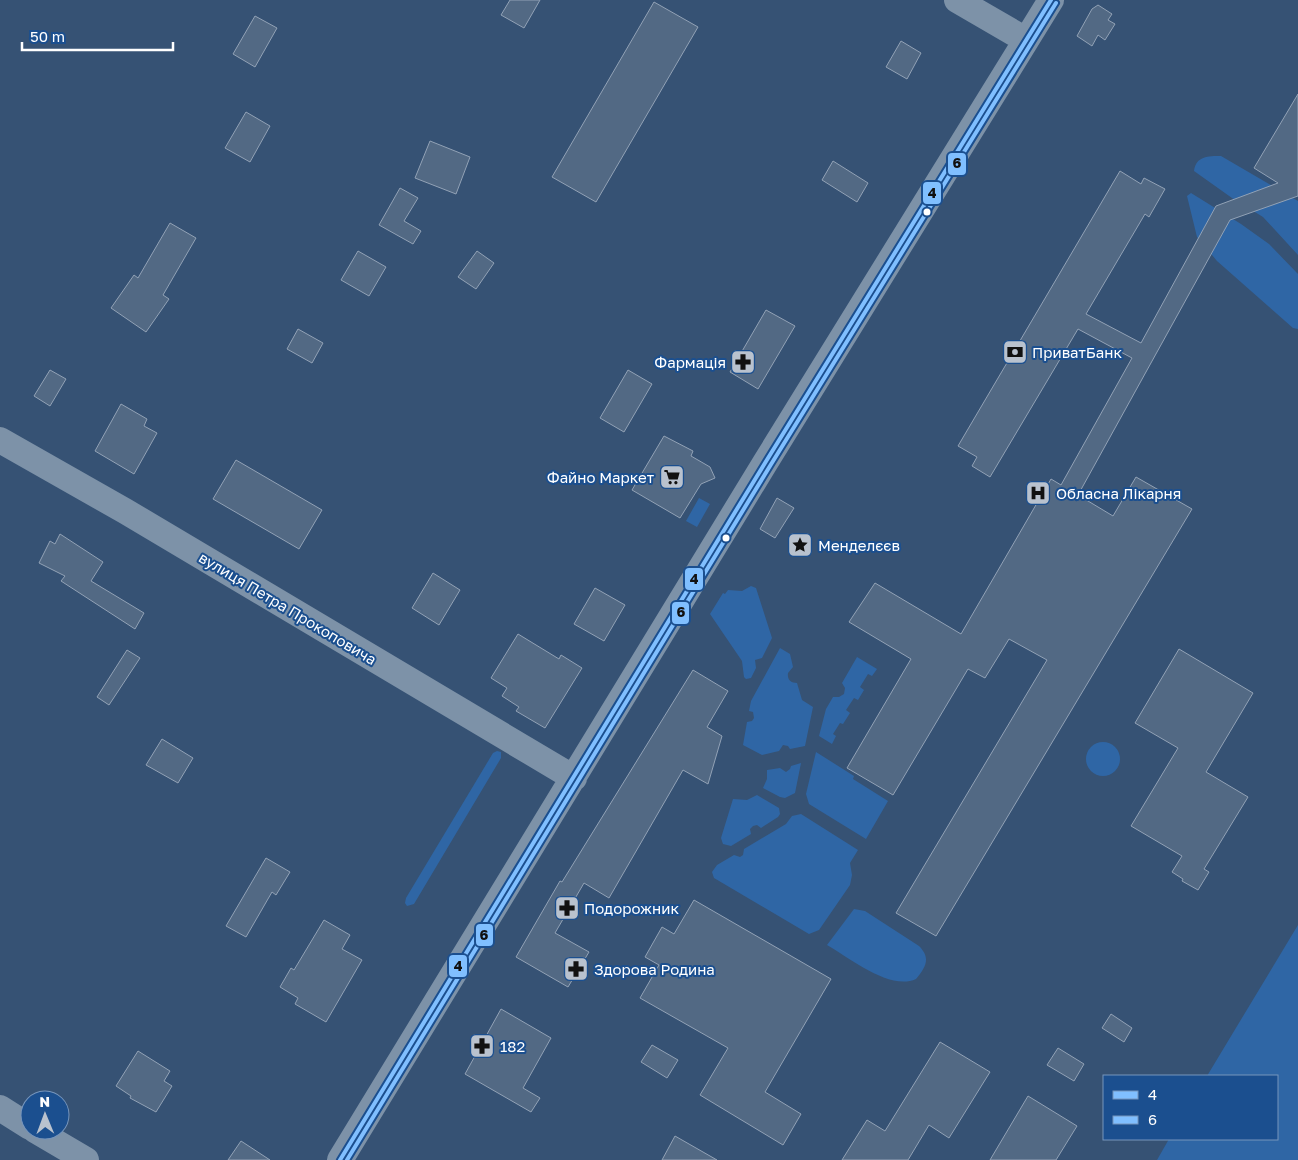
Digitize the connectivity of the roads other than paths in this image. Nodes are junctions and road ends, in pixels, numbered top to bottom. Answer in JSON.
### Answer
{"nodes":[{"id":1,"x":957,"y":0,"type":"edge"},
{"id":2,"x":1051,"y":0,"type":"edge"},
{"id":3,"x":1026,"y":40,"type":"junction"},
{"id":4,"x":0,"y":440,"type":"edge"},
{"id":5,"x":574,"y":778,"type":"junction"},
{"id":6,"x":0,"y":1108,"type":"edge"},
{"id":7,"x":20,"y":1121,"type":"edge"},
{"id":8,"x":52,"y":1140,"type":"edge"},
{"id":9,"x":86,"y":1160,"type":"edge"},
{"id":10,"x":340,"y":1160,"type":"edge"}],
"edges":[{"from":1,"to":3,"type":"street"},
{"from":2,"to":3,"type":"street"},
{"from":3,"to":5,"type":"street"},
{"from":4,"to":5,"type":"street","name":"вулиця Петра Прокоповича"},
{"from":5,"to":10,"type":"street"},
{"from":6,"to":7,"type":"street"},
{"from":8,"to":9,"type":"street"}]}
